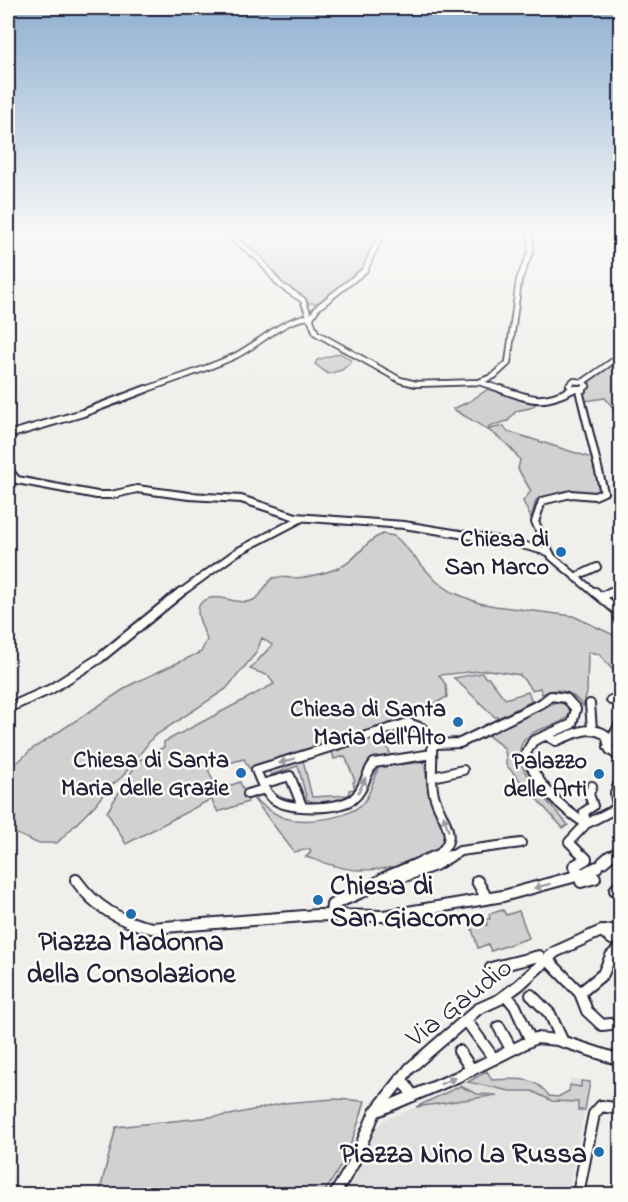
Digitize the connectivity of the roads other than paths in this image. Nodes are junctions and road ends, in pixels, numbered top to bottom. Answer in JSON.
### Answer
{"nodes":[{"id":1,"x":288,"y":290,"type":"edge"},
{"id":2,"x":338,"y":290,"type":"edge"},
{"id":3,"x":518,"y":290,"type":"edge"},
{"id":4,"x":304,"y":301,"type":"junction"},
{"id":5,"x":318,"y":304,"type":"junction"},
{"id":6,"x":306,"y":308,"type":"junction"},
{"id":7,"x":297,"y":320,"type":"junction"},
{"id":8,"x":310,"y":321,"type":"junction"},
{"id":9,"x":621,"y":356,"type":"edge"},
{"id":10,"x":479,"y":382,"type":"junction"},
{"id":11,"x":583,"y":382,"type":"junction"},
{"id":12,"x":576,"y":389,"type":"junction"},
{"id":13,"x":8,"y":435,"type":"edge"},
{"id":14,"x":8,"y":469,"type":"edge"},
{"id":15,"x":302,"y":518,"type":"junction"},
{"id":16,"x":548,"y":552,"type":"junction"},
{"id":17,"x":597,"y":567,"type":"dead end"},
{"id":18,"x":575,"y":577,"type":"junction"},
{"id":19,"x":621,"y":588,"type":"edge"},
{"id":20,"x":601,"y":597,"type":"junction"},
{"id":21,"x":621,"y":613,"type":"edge"},
{"id":22,"x":621,"y":698,"type":"edge"},
{"id":23,"x":611,"y":700,"type":"dead end"},
{"id":24,"x":590,"y":704,"type":"dead end"},
{"id":25,"x":8,"y":708,"type":"edge"},
{"id":26,"x":621,"y":723,"type":"edge"},
{"id":27,"x":592,"y":729,"type":"junction"},
{"id":28,"x":547,"y":736,"type":"junction"},
{"id":29,"x":436,"y":744,"type":"junction"},
{"id":30,"x":608,"y":747,"type":"junction"},
{"id":31,"x":432,"y":754,"type":"junction"},
{"id":32,"x":621,"y":757,"type":"edge"},
{"id":33,"x":463,"y":771,"type":"dead end"},
{"id":34,"x":433,"y":777,"type":"junction"},
{"id":35,"x":621,"y":779,"type":"edge"},
{"id":36,"x":592,"y":786,"type":"dead end"},
{"id":37,"x":263,"y":787,"type":"junction"},
{"id":38,"x":248,"y":794,"type":"dead end"},
{"id":39,"x":302,"y":806,"type":"junction"},
{"id":40,"x":619,"y":807,"type":"edge"},
{"id":41,"x":586,"y":824,"type":"junction"},
{"id":42,"x":521,"y":843,"type":"dead end"},
{"id":43,"x":621,"y":849,"type":"edge"},
{"id":44,"x":396,"y":873,"type":"junction"},
{"id":45,"x":580,"y":878,"type":"junction"},
{"id":46,"x":76,"y":880,"type":"dead end"},
{"id":47,"x":477,"y":881,"type":"dead end"},
{"id":48,"x":487,"y":899,"type":"junction"},
{"id":49,"x":331,"y":915,"type":"junction"},
{"id":50,"x":621,"y":930,"type":"edge"},
{"id":51,"x":621,"y":948,"type":"edge"},
{"id":52,"x":543,"y":959,"type":"junction"},
{"id":53,"x":491,"y":969,"type":"dead end"},
{"id":54,"x":578,"y":990,"type":"junction"},
{"id":55,"x":506,"y":995,"type":"junction"},
{"id":56,"x":531,"y":995,"type":"dead end"},
{"id":57,"x":465,"y":1020,"type":"junction"},
{"id":58,"x":621,"y":1023,"type":"edge"},
{"id":59,"x":499,"y":1027,"type":"dead end"},
{"id":60,"x":530,"y":1039,"type":"junction"},
{"id":61,"x":563,"y":1042,"type":"junction"},
{"id":62,"x":512,"y":1049,"type":"junction"},
{"id":63,"x":459,"y":1051,"type":"dead end"},
{"id":64,"x":494,"y":1059,"type":"junction"},
{"id":65,"x":621,"y":1059,"type":"edge"},
{"id":66,"x":472,"y":1070,"type":"junction"},
{"id":67,"x":401,"y":1078,"type":"junction"},
{"id":68,"x":413,"y":1096,"type":"junction"},
{"id":69,"x":621,"y":1109,"type":"edge"},
{"id":70,"x":375,"y":1112,"type":"junction"},
{"id":71,"x":335,"y":1194,"type":"edge"},
{"id":72,"x":578,"y":1194,"type":"edge"}],
"edges":[{"from":1,"to":4,"type":"street"},
{"from":2,"to":5,"type":"street"},
{"from":3,"to":10,"type":"street"},
{"from":4,"to":5,"type":"street"},
{"from":4,"to":6,"type":"street"},
{"from":5,"to":6,"type":"street"},
{"from":5,"to":8,"type":"street"},
{"from":6,"to":7,"type":"street"},
{"from":6,"to":8,"type":"street"},
{"from":7,"to":8,"type":"street"},
{"from":7,"to":8,"type":"street"},
{"from":7,"to":13,"type":"street"},
{"from":8,"to":10,"type":"street"},
{"from":9,"to":11,"type":"street"},
{"from":10,"to":12,"type":"street"},
{"from":11,"to":12,"type":"street"},
{"from":11,"to":12,"type":"street"},
{"from":12,"to":16,"type":"street"},
{"from":14,"to":15,"type":"street"},
{"from":15,"to":16,"type":"street"},
{"from":15,"to":25,"type":"street"},
{"from":16,"to":18,"type":"street"},
{"from":17,"to":18,"type":"street"},
{"from":18,"to":20,"type":"street"},
{"from":19,"to":20,"type":"street"},
{"from":20,"to":21,"type":"street"},
{"from":22,"to":23,"type":"street"},
{"from":24,"to":27,"type":"street"},
{"from":26,"to":30,"type":"street"},
{"from":27,"to":28,"type":"street"},
{"from":27,"to":30,"type":"street"},
{"from":28,"to":29,"type":"street"},
{"from":28,"to":41,"type":"street"},
{"from":29,"to":31,"type":"street"},
{"from":29,"to":37,"type":"street","one_way":true},
{"from":30,"to":32,"type":"street"},
{"from":31,"to":34,"type":"street"},
{"from":39,"to":31,"type":"street","one_way":true},
{"from":33,"to":34,"type":"street"},
{"from":44,"to":34,"type":"street","one_way":true},
{"from":35,"to":40,"type":"street"},
{"from":36,"to":41,"type":"street"},
{"from":37,"to":38,"type":"street"},
{"from":37,"to":39,"type":"street"},
{"from":37,"to":39,"type":"street"},
{"from":40,"to":41,"type":"street"},
{"from":41,"to":45,"type":"street"},
{"from":42,"to":44,"type":"street"},
{"from":43,"to":45,"type":"street"},
{"from":44,"to":49,"type":"street"},
{"from":45,"to":48,"type":"street","one_way":true},
{"from":46,"to":49,"type":"street"},
{"from":47,"to":48,"type":"street"},
{"from":48,"to":49,"type":"street"},
{"from":50,"to":52,"type":"street","name":"Via Gaudio"},
{"from":51,"to":54,"type":"street"},
{"from":52,"to":53,"type":"street"},
{"from":52,"to":54,"type":"street"},
{"from":52,"to":55,"type":"street","name":"Via Gaudio"},
{"from":54,"to":58,"type":"street"},
{"from":55,"to":57,"type":"street","name":"Via Gaudio"},
{"from":55,"to":60,"type":"street"},
{"from":56,"to":61,"type":"street"},
{"from":57,"to":64,"type":"street"},
{"from":57,"to":67,"type":"street","name":"Via Gaudio"},
{"from":59,"to":62,"type":"street"},
{"from":60,"to":61,"type":"street"},
{"from":60,"to":62,"type":"street"},
{"from":61,"to":65,"type":"street"},
{"from":62,"to":64,"type":"street"},
{"from":63,"to":66,"type":"street"},
{"from":64,"to":66,"type":"street"},
{"from":68,"to":66,"type":"street","one_way":true},
{"from":67,"to":68,"type":"street"},
{"from":67,"to":70,"type":"street","name":"Via Gaudio"},
{"from":68,"to":70,"type":"street"},
{"from":69,"to":72,"type":"street"},
{"from":70,"to":71,"type":"street","name":"Via Gaudio"}]}
